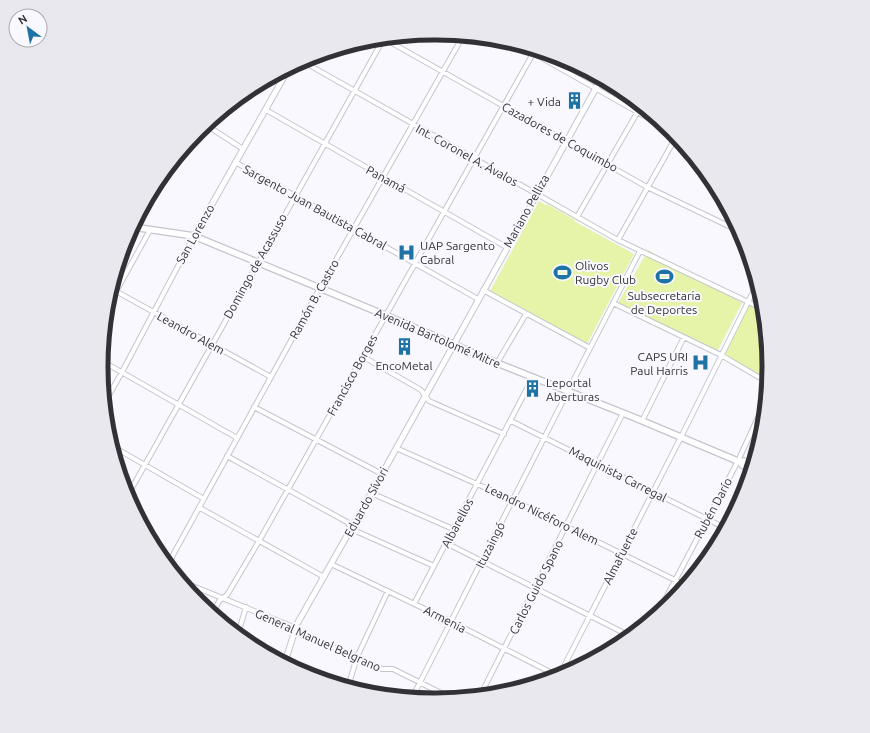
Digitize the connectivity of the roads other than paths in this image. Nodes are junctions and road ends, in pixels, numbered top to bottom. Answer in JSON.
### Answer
{"nodes":[{"id":1,"x":460,"y":41,"type":"edge"},
{"id":2,"x":392,"y":43,"type":"edge"},
{"id":3,"x":379,"y":45,"type":"edge"},
{"id":4,"x":532,"y":55,"type":"edge"},
{"id":5,"x":548,"y":60,"type":"edge"},
{"id":6,"x":309,"y":65,"type":"edge"},
{"id":7,"x":442,"y":72,"type":"junction"},
{"id":8,"x":284,"y":78,"type":"edge"},
{"id":9,"x":598,"y":84,"type":"edge"},
{"id":10,"x":595,"y":88,"type":"junction"},
{"id":11,"x":354,"y":91,"type":"junction"},
{"id":12,"x":504,"y":106,"type":"junction"},
{"id":13,"x":266,"y":110,"type":"junction"},
{"id":14,"x":637,"y":112,"type":"junction"},
{"id":15,"x":645,"y":116,"type":"edge"},
{"id":16,"x":413,"y":125,"type":"junction"},
{"id":17,"x":212,"y":129,"type":"edge"},
{"id":18,"x":566,"y":141,"type":"junction"},
{"id":19,"x":673,"y":143,"type":"edge"},
{"id":20,"x":324,"y":144,"type":"junction"},
{"id":21,"x":243,"y":149,"type":"junction"},
{"id":22,"x":473,"y":159,"type":"junction"},
{"id":23,"x":236,"y":162,"type":"junction"},
{"id":24,"x":608,"y":164,"type":"junction"},
{"id":25,"x":383,"y":178,"type":"junction"},
{"id":26,"x":647,"y":187,"type":"junction"},
{"id":27,"x":536,"y":193,"type":"junction"},
{"id":28,"x":294,"y":196,"type":"junction"},
{"id":29,"x":444,"y":211,"type":"junction"},
{"id":30,"x":578,"y":217,"type":"junction"},
{"id":31,"x":730,"y":227,"type":"edge"},
{"id":32,"x":139,"y":228,"type":"edge"},
{"id":33,"x":353,"y":229,"type":"junction"},
{"id":34,"x":150,"y":230,"type":"junction"},
{"id":35,"x":194,"y":236,"type":"junction"},
{"id":36,"x":618,"y":240,"type":"junction"},
{"id":37,"x":506,"y":247,"type":"junction"},
{"id":38,"x":640,"y":251,"type":"junction"},
{"id":39,"x":257,"y":262,"type":"junction"},
{"id":40,"x":414,"y":264,"type":"junction"},
{"id":41,"x":121,"y":278,"type":"edge"},
{"id":42,"x":320,"y":288,"type":"junction"},
{"id":43,"x":483,"y":290,"type":"junction"},
{"id":44,"x":118,"y":292,"type":"edge"},
{"id":45,"x":753,"y":293,"type":"edge"},
{"id":46,"x":478,"y":299,"type":"junction"},
{"id":47,"x":748,"y":302,"type":"junction"},
{"id":48,"x":613,"y":303,"type":"junction"},
{"id":49,"x":755,"y":305,"type":"edge"},
{"id":50,"x":153,"y":312,"type":"junction"},
{"id":51,"x":526,"y":314,"type":"junction"},
{"id":52,"x":386,"y":315,"type":"junction"},
{"id":53,"x":684,"y":337,"type":"junction"},
{"id":54,"x":211,"y":344,"type":"junction"},
{"id":55,"x":454,"y":344,"type":"junction"},
{"id":56,"x":590,"y":348,"type":"junction"},
{"id":57,"x":721,"y":355,"type":"junction"},
{"id":58,"x":362,"y":356,"type":"junction"},
{"id":59,"x":497,"y":363,"type":"junction"},
{"id":60,"x":108,"y":365,"type":"edge"},
{"id":61,"x":122,"y":372,"type":"junction"},
{"id":62,"x":271,"y":377,"type":"junction"},
{"id":63,"x":533,"y":378,"type":"junction"},
{"id":64,"x":761,"y":379,"type":"edge"},
{"id":65,"x":568,"y":391,"type":"junction"},
{"id":66,"x":110,"y":394,"type":"edge"},
{"id":67,"x":425,"y":396,"type":"junction"},
{"id":68,"x":178,"y":403,"type":"junction"},
{"id":69,"x":254,"y":407,"type":"junction"},
{"id":70,"x":623,"y":413,"type":"junction"},
{"id":71,"x":510,"y":421,"type":"junction"},
{"id":72,"x":642,"y":421,"type":"junction"},
{"id":73,"x":757,"y":421,"type":"edge"},
{"id":74,"x":504,"y":434,"type":"junction"},
{"id":75,"x":681,"y":437,"type":"junction"},
{"id":76,"x":237,"y":438,"type":"junction"},
{"id":77,"x":545,"y":438,"type":"junction"},
{"id":78,"x":316,"y":439,"type":"junction"},
{"id":79,"x":396,"y":448,"type":"junction"},
{"id":80,"x":120,"y":450,"type":"edge"},
{"id":81,"x":227,"y":456,"type":"junction"},
{"id":82,"x":739,"y":462,"type":"junction"},
{"id":83,"x":747,"y":462,"type":"edge"},
{"id":84,"x":145,"y":464,"type":"junction"},
{"id":85,"x":598,"y":464,"type":"junction"},
{"id":86,"x":745,"y":466,"type":"edge"},
{"id":87,"x":382,"y":474,"type":"junction"},
{"id":88,"x":478,"y":483,"type":"junction"},
{"id":89,"x":132,"y":488,"type":"edge"},
{"id":90,"x":287,"y":490,"type":"junction"},
{"id":91,"x":652,"y":492,"type":"junction"},
{"id":92,"x":371,"y":493,"type":"junction"},
{"id":93,"x":204,"y":499,"type":"junction"},
{"id":94,"x":513,"y":500,"type":"junction"},
{"id":95,"x":200,"y":508,"type":"junction"},
{"id":96,"x":707,"y":519,"type":"junction"},
{"id":97,"x":567,"y":526,"type":"junction"},
{"id":98,"x":720,"y":526,"type":"edge"},
{"id":99,"x":352,"y":528,"type":"junction"},
{"id":100,"x":453,"y":529,"type":"junction"},
{"id":101,"x":259,"y":541,"type":"junction"},
{"id":102,"x":446,"y":543,"type":"junction"},
{"id":103,"x":621,"y":553,"type":"junction"},
{"id":104,"x":172,"y":558,"type":"edge"},
{"id":105,"x":482,"y":561,"type":"junction"},
{"id":106,"x":332,"y":564,"type":"junction"},
{"id":107,"x":434,"y":566,"type":"junction"},
{"id":108,"x":324,"y":577,"type":"junction"},
{"id":109,"x":675,"y":580,"type":"junction"},
{"id":110,"x":680,"y":582,"type":"edge"},
{"id":111,"x":194,"y":586,"type":"edge"},
{"id":112,"x":536,"y":587,"type":"junction"},
{"id":113,"x":388,"y":591,"type":"junction"},
{"id":114,"x":667,"y":596,"type":"edge"},
{"id":115,"x":224,"y":598,"type":"junction"},
{"id":116,"x":414,"y":604,"type":"junction"},
{"id":117,"x":246,"y":607,"type":"junction"},
{"id":118,"x":216,"y":608,"type":"edge"},
{"id":119,"x":590,"y":615,"type":"junction"},
{"id":120,"x":450,"y":621,"type":"junction"},
{"id":121,"x":240,"y":628,"type":"edge"},
{"id":122,"x":294,"y":629,"type":"junction"},
{"id":123,"x":624,"y":633,"type":"edge"},
{"id":124,"x":504,"y":649,"type":"junction"},
{"id":125,"x":286,"y":657,"type":"edge"},
{"id":126,"x":358,"y":658,"type":"junction"},
{"id":127,"x":563,"y":667,"type":"edge"},
{"id":128,"x":550,"y":672,"type":"edge"},
{"id":129,"x":350,"y":682,"type":"edge"},
{"id":130,"x":420,"y":683,"type":"junction"},
{"id":131,"x":483,"y":689,"type":"edge"},
{"id":132,"x":415,"y":692,"type":"edge"},
{"id":133,"x":440,"y":693,"type":"edge"}],
"edges":[{"from":1,"to":7,"type":"street","name":"Ramón B. Castro"},
{"from":2,"to":7,"type":"street","name":"Cazadores de Coquimbo"},
{"from":3,"to":11,"type":"street","name":"Domingo de Acassuso"},
{"from":4,"to":12,"type":"street","name":"Francisco Borges"},
{"from":5,"to":10,"type":"street"},
{"from":6,"to":11,"type":"street","name":"Int. Coronel A. Ávalos"},
{"from":7,"to":12,"type":"street","name":"Cazadores de Coquimbo"},
{"from":7,"to":16,"type":"street","name":"Ramón B. Castro"},
{"from":8,"to":13,"type":"street","name":"San Lorenzo"},
{"from":9,"to":10,"type":"street","name":"Mariano Pelliza"},
{"from":10,"to":14,"type":"street"},
{"from":10,"to":18,"type":"street","name":"Mariano Pelliza"},
{"from":11,"to":16,"type":"street","name":"Int. Coronel A. Ávalos"},
{"from":11,"to":20,"type":"street","name":"Domingo de Acassuso"},
{"from":12,"to":18,"type":"street","name":"Cazadores de Coquimbo"},
{"from":12,"to":22,"type":"street","name":"Francisco Borges"},
{"from":13,"to":20,"type":"street","name":"Panamá"},
{"from":13,"to":21,"type":"street","name":"San Lorenzo"},
{"from":14,"to":15,"type":"street"},
{"from":14,"to":24,"type":"street"},
{"from":16,"to":22,"type":"street","name":"Int. Coronel A. Ávalos"},
{"from":16,"to":25,"type":"street","name":"Ramón B. Castro"},
{"from":17,"to":21,"type":"street","name":"Sargento Juan Bautista Cabral"},
{"from":18,"to":24,"type":"street","name":"Cazadores de Coquimbo"},
{"from":18,"to":27,"type":"street","name":"Mariano Pelliza"},
{"from":19,"to":26,"type":"street"},
{"from":20,"to":25,"type":"street","name":"Panamá"},
{"from":20,"to":28,"type":"street","name":"Domingo de Acassuso"},
{"from":21,"to":23,"type":"street","name":"San Lorenzo"},
{"from":22,"to":27,"type":"street","name":"Int. Coronel A. Ávalos"},
{"from":22,"to":29,"type":"street","name":"Francisco Borges"},
{"from":23,"to":28,"type":"street","name":"Sargento Juan Bautista Cabral"},
{"from":23,"to":35,"type":"street","name":"San Lorenzo"},
{"from":24,"to":26,"type":"street","name":"Cazadores de Coquimbo"},
{"from":24,"to":30,"type":"street"},
{"from":25,"to":29,"type":"street","name":"Panamá"},
{"from":25,"to":33,"type":"street","name":"Ramón B. Castro"},
{"from":26,"to":31,"type":"street","name":"Cazadores de Coquimbo"},
{"from":26,"to":36,"type":"street"},
{"from":27,"to":30,"type":"street","name":"Int. Coronel A. Ávalos"},
{"from":27,"to":37,"type":"street","name":"Mariano Pelliza"},
{"from":28,"to":33,"type":"street","name":"Sargento Juan Bautista Cabral"},
{"from":28,"to":39,"type":"street","name":"Domingo de Acassuso"},
{"from":29,"to":37,"type":"street","name":"Panamá"},
{"from":29,"to":40,"type":"street","name":"Francisco Borges"},
{"from":30,"to":36,"type":"street","name":"Int. Coronel A. Ávalos"},
{"from":32,"to":34,"type":"main road","name":"Avenida Bartolomé Mitre"},
{"from":33,"to":40,"type":"street","name":"Sargento Juan Bautista Cabral"},
{"from":33,"to":42,"type":"street","name":"Ramón B. Castro"},
{"from":34,"to":35,"type":"main road","name":"Avenida Bartolomé Mitre"},
{"from":34,"to":41,"type":"street"},
{"from":35,"to":39,"type":"main road","name":"Avenida Bartolomé Mitre"},
{"from":35,"to":50,"type":"street","name":"San Lorenzo"},
{"from":36,"to":38,"type":"street","name":"Int. Coronel A. Ávalos"},
{"from":37,"to":43,"type":"street","name":"Mariano Pelliza"},
{"from":38,"to":47,"type":"street","name":"Int. Coronel A. Ávalos"},
{"from":38,"to":48,"type":"street","name":"Ituzaingó"},
{"from":39,"to":42,"type":"main road","name":"Avenida Bartolomé Mitre"},
{"from":39,"to":54,"type":"street","name":"Domingo de Acassuso"},
{"from":40,"to":46,"type":"street","name":"Sargento Juan Bautista Cabral"},
{"from":40,"to":52,"type":"street","name":"Francisco Borges"},
{"from":42,"to":52,"type":"main road","name":"Avenida Bartolomé Mitre"},
{"from":42,"to":62,"type":"street","name":"Ramón B. Castro"},
{"from":43,"to":46,"type":"street","name":"Mariano Pelliza"},
{"from":43,"to":51,"type":"street"},
{"from":44,"to":50,"type":"street","name":"Leandro Alem"},
{"from":45,"to":47,"type":"street","name":"Almafuerte"},
{"from":46,"to":55,"type":"street","name":"Mariano Pelliza"},
{"from":47,"to":49,"type":"street","name":"Int. Coronel A. Ávalos"},
{"from":47,"to":57,"type":"street","name":"Almafuerte"},
{"from":48,"to":53,"type":"street"},
{"from":48,"to":56,"type":"street","name":"Ituzaingó"},
{"from":50,"to":54,"type":"street","name":"Leandro Alem"},
{"from":50,"to":61,"type":"street","name":"San Lorenzo"},
{"from":51,"to":56,"type":"street"},
{"from":51,"to":59,"type":"street"},
{"from":52,"to":55,"type":"main road","name":"Avenida Bartolomé Mitre"},
{"from":52,"to":58,"type":"street","name":"Francisco Borges"},
{"from":53,"to":57,"type":"street"},
{"from":53,"to":72,"type":"street"},
{"from":54,"to":62,"type":"street","name":"Leandro Alem"},
{"from":54,"to":68,"type":"street","name":"Domingo de Acassuso"},
{"from":55,"to":59,"type":"main road","name":"Avenida Bartolomé Mitre"},
{"from":55,"to":67,"type":"street","name":"Eduardo Sívori"},
{"from":56,"to":65,"type":"street","name":"Ituzaingó"},
{"from":57,"to":64,"type":"street"},
{"from":57,"to":75,"type":"street","name":"Almafuerte"},
{"from":58,"to":67,"type":"street"},
{"from":58,"to":78,"type":"street","name":"Francisco Borges"},
{"from":59,"to":63,"type":"main road","name":"Avenida Bartolomé Mitre"},
{"from":60,"to":61,"type":"street"},
{"from":61,"to":66,"type":"street","name":"San Lorenzo"},
{"from":61,"to":68,"type":"street"},
{"from":62,"to":69,"type":"street","name":"Ramón B. Castro"},
{"from":63,"to":65,"type":"main road","name":"Avenida Bartolomé Mitre"},
{"from":63,"to":71,"type":"street","name":"Albarellos"},
{"from":65,"to":70,"type":"main road","name":"Avenida Bartolomé Mitre"},
{"from":65,"to":77,"type":"street","name":"Ituzaingó"},
{"from":67,"to":74,"type":"street"},
{"from":67,"to":79,"type":"street","name":"Eduardo Sívori"},
{"from":68,"to":76,"type":"street"},
{"from":68,"to":84,"type":"street","name":"Domingo de Acassuso"},
{"from":69,"to":76,"type":"street","name":"Ramón B. Castro"},
{"from":69,"to":78,"type":"street"},
{"from":70,"to":72,"type":"main road","name":"Avenida Bartolomé Mitre"},
{"from":70,"to":85,"type":"street","name":"Carlos Guido Spano"},
{"from":71,"to":74,"type":"street","name":"Albarellos"},
{"from":71,"to":77,"type":"street","name":"Maquinista Carregal"},
{"from":72,"to":75,"type":"main road","name":"Avenida Bartolomé Mitre"},
{"from":73,"to":82,"type":"street","name":"Rubén Darío"},
{"from":74,"to":88,"type":"street","name":"Albarellos"},
{"from":75,"to":82,"type":"main road","name":"Avenida Bartolomé Mitre"},
{"from":75,"to":91,"type":"street","name":"Almafuerte"},
{"from":76,"to":81,"type":"street","name":"Ramón B. Castro"},
{"from":77,"to":85,"type":"street","name":"Maquinista Carregal"},
{"from":77,"to":94,"type":"street","name":"Ituzaingó"},
{"from":78,"to":87,"type":"street"},
{"from":78,"to":90,"type":"street","name":"Francisco Borges"},
{"from":79,"to":87,"type":"street","name":"Eduardo Sívori"},
{"from":79,"to":88,"type":"street","name":"Leandro Nicéforo Alem"},
{"from":80,"to":84,"type":"street"},
{"from":81,"to":90,"type":"street"},
{"from":81,"to":93,"type":"street","name":"Ramón B. Castro"},
{"from":82,"to":83,"type":"main road","name":"Avenida Bartolomé Mitre"},
{"from":82,"to":86,"type":"main road","name":"Avenida Bartolomé Mitre"},
{"from":82,"to":96,"type":"street","name":"Rubén Darío"},
{"from":84,"to":89,"type":"street","name":"Domingo de Acassuso"},
{"from":84,"to":93,"type":"street"},
{"from":85,"to":91,"type":"street","name":"Maquinista Carregal"},
{"from":85,"to":97,"type":"street","name":"Carlos Guido Spano"},
{"from":87,"to":92,"type":"street","name":"Eduardo Sívori"},
{"from":88,"to":94,"type":"street","name":"Leandro Nicéforo Alem"},
{"from":88,"to":100,"type":"street","name":"Albarellos"},
{"from":90,"to":99,"type":"street"},
{"from":90,"to":101,"type":"street","name":"Francisco Borges"},
{"from":91,"to":96,"type":"street","name":"Maquinista Carregal"},
{"from":91,"to":103,"type":"street","name":"Almafuerte"},
{"from":92,"to":99,"type":"street","name":"Eduardo Sívori"},
{"from":92,"to":100,"type":"street"},
{"from":93,"to":95,"type":"street","name":"Ramón B. Castro"},
{"from":94,"to":97,"type":"street","name":"Leandro Nicéforo Alem"},
{"from":94,"to":105,"type":"street","name":"Ituzaingó"},
{"from":95,"to":101,"type":"street"},
{"from":95,"to":104,"type":"street","name":"Ramón B. Castro"},
{"from":96,"to":98,"type":"street","name":"Maquinista Carregal"},
{"from":96,"to":109,"type":"street","name":"Rubén Darío"},
{"from":97,"to":103,"type":"street","name":"Leandro Nicéforo Alem"},
{"from":97,"to":112,"type":"street","name":"Carlos Guido Spano"},
{"from":99,"to":106,"type":"street","name":"Eduardo Sívori"},
{"from":99,"to":107,"type":"street"},
{"from":100,"to":102,"type":"street","name":"Albarellos"},
{"from":101,"to":108,"type":"street"},
{"from":101,"to":115,"type":"street","name":"Francisco Borges"},
{"from":102,"to":105,"type":"street"},
{"from":102,"to":107,"type":"street","name":"Albarellos"},
{"from":103,"to":109,"type":"street","name":"Leandro Nicéforo Alem"},
{"from":103,"to":119,"type":"street","name":"Almafuerte"},
{"from":105,"to":112,"type":"street"},
{"from":105,"to":120,"type":"street","name":"Ituzaingó"},
{"from":106,"to":108,"type":"street","name":"Eduardo Sívori"},
{"from":106,"to":113,"type":"street","name":"Armenia"},
{"from":107,"to":116,"type":"street","name":"Albarellos"},
{"from":108,"to":122,"type":"street","name":"Eduardo Sívori"},
{"from":109,"to":110,"type":"street","name":"Leandro Nicéforo Alem"},
{"from":109,"to":114,"type":"street","name":"Rubén Darío"},
{"from":111,"to":115,"type":"street","name":"General Manuel Belgrano"},
{"from":112,"to":119,"type":"street"},
{"from":112,"to":124,"type":"street","name":"Carlos Guido Spano"},
{"from":113,"to":116,"type":"street","name":"Armenia"},
{"from":113,"to":126,"type":"street"},
{"from":115,"to":117,"type":"street","name":"General Manuel Belgrano"},
{"from":115,"to":118,"type":"street","name":"Francisco Borges"},
{"from":116,"to":120,"type":"street","name":"Armenia"},
{"from":117,"to":121,"type":"street"},
{"from":117,"to":122,"type":"street","name":"General Manuel Belgrano"},
{"from":119,"to":123,"type":"street"},
{"from":119,"to":127,"type":"street","name":"Almafuerte"},
{"from":120,"to":124,"type":"street","name":"Armenia"},
{"from":120,"to":130,"type":"street","name":"Ituzaingó"},
{"from":122,"to":125,"type":"street","name":"Eduardo Sívori"},
{"from":122,"to":126,"type":"street","name":"General Manuel Belgrano"},
{"from":124,"to":128,"type":"street","name":"Armenia"},
{"from":124,"to":131,"type":"street","name":"Carlos Guido Spano"},
{"from":126,"to":129,"type":"street"},
{"from":126,"to":130,"type":"street","name":"General Manuel Belgrano"},
{"from":130,"to":132,"type":"street","name":"Ituzaingó"},
{"from":130,"to":133,"type":"street","name":"General Manuel Belgrano"}]}
